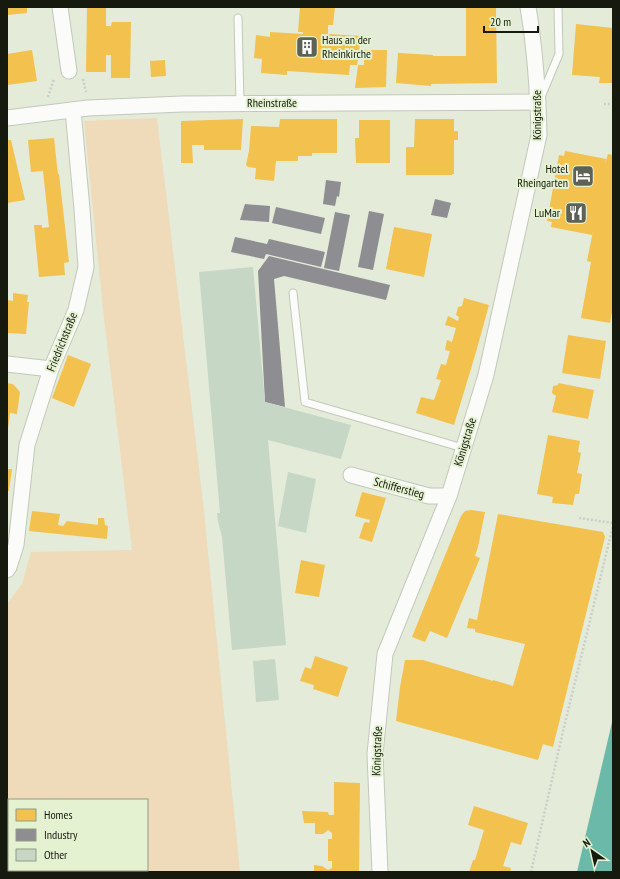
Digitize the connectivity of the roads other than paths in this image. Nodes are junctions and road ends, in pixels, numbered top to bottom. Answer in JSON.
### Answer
{"nodes":[{"id":1,"x":60,"y":7,"type":"edge"},
{"id":2,"x":528,"y":7,"type":"edge"},
{"id":3,"x":558,"y":7,"type":"edge"},
{"id":4,"x":238,"y":18,"type":"dead end"},
{"id":5,"x":69,"y":71,"type":"dead end"},
{"id":6,"x":538,"y":102,"type":"junction"},
{"id":7,"x":240,"y":103,"type":"junction"},
{"id":8,"x":73,"y":110,"type":"junction"},
{"id":9,"x":7,"y":118,"type":"edge"},
{"id":10,"x":293,"y":293,"type":"dead end"},
{"id":11,"x":7,"y":364,"type":"edge"},
{"id":12,"x":51,"y":369,"type":"junction"},
{"id":13,"x":464,"y":448,"type":"junction"},
{"id":14,"x":351,"y":475,"type":"dead end"},
{"id":15,"x":449,"y":496,"type":"junction"},
{"id":16,"x":7,"y":570,"type":"edge"},
{"id":17,"x":380,"y":872,"type":"edge"}],
"edges":[{"from":1,"to":5,"type":"street"},
{"from":2,"to":6,"type":"street","name":"Königstraße"},
{"from":3,"to":6,"type":"lane"},
{"from":4,"to":7,"type":"lane"},
{"from":6,"to":7,"type":"street","name":"Rheinstraße"},
{"from":6,"to":13,"type":"street","name":"Königstraße"},
{"from":7,"to":8,"type":"street","name":"Rheinstraße"},
{"from":8,"to":9,"type":"street","name":"Rheinstraße"},
{"from":8,"to":12,"type":"street","name":"Friedrichstraße"},
{"from":10,"to":13,"type":"lane"},
{"from":11,"to":12,"type":"street"},
{"from":12,"to":16,"type":"street","name":"Friedrichstraße"},
{"from":13,"to":15,"type":"street","name":"Königstraße"},
{"from":14,"to":15,"type":"street","name":"Schifferstieg"},
{"from":15,"to":17,"type":"street","name":"Königstraße"}]}
